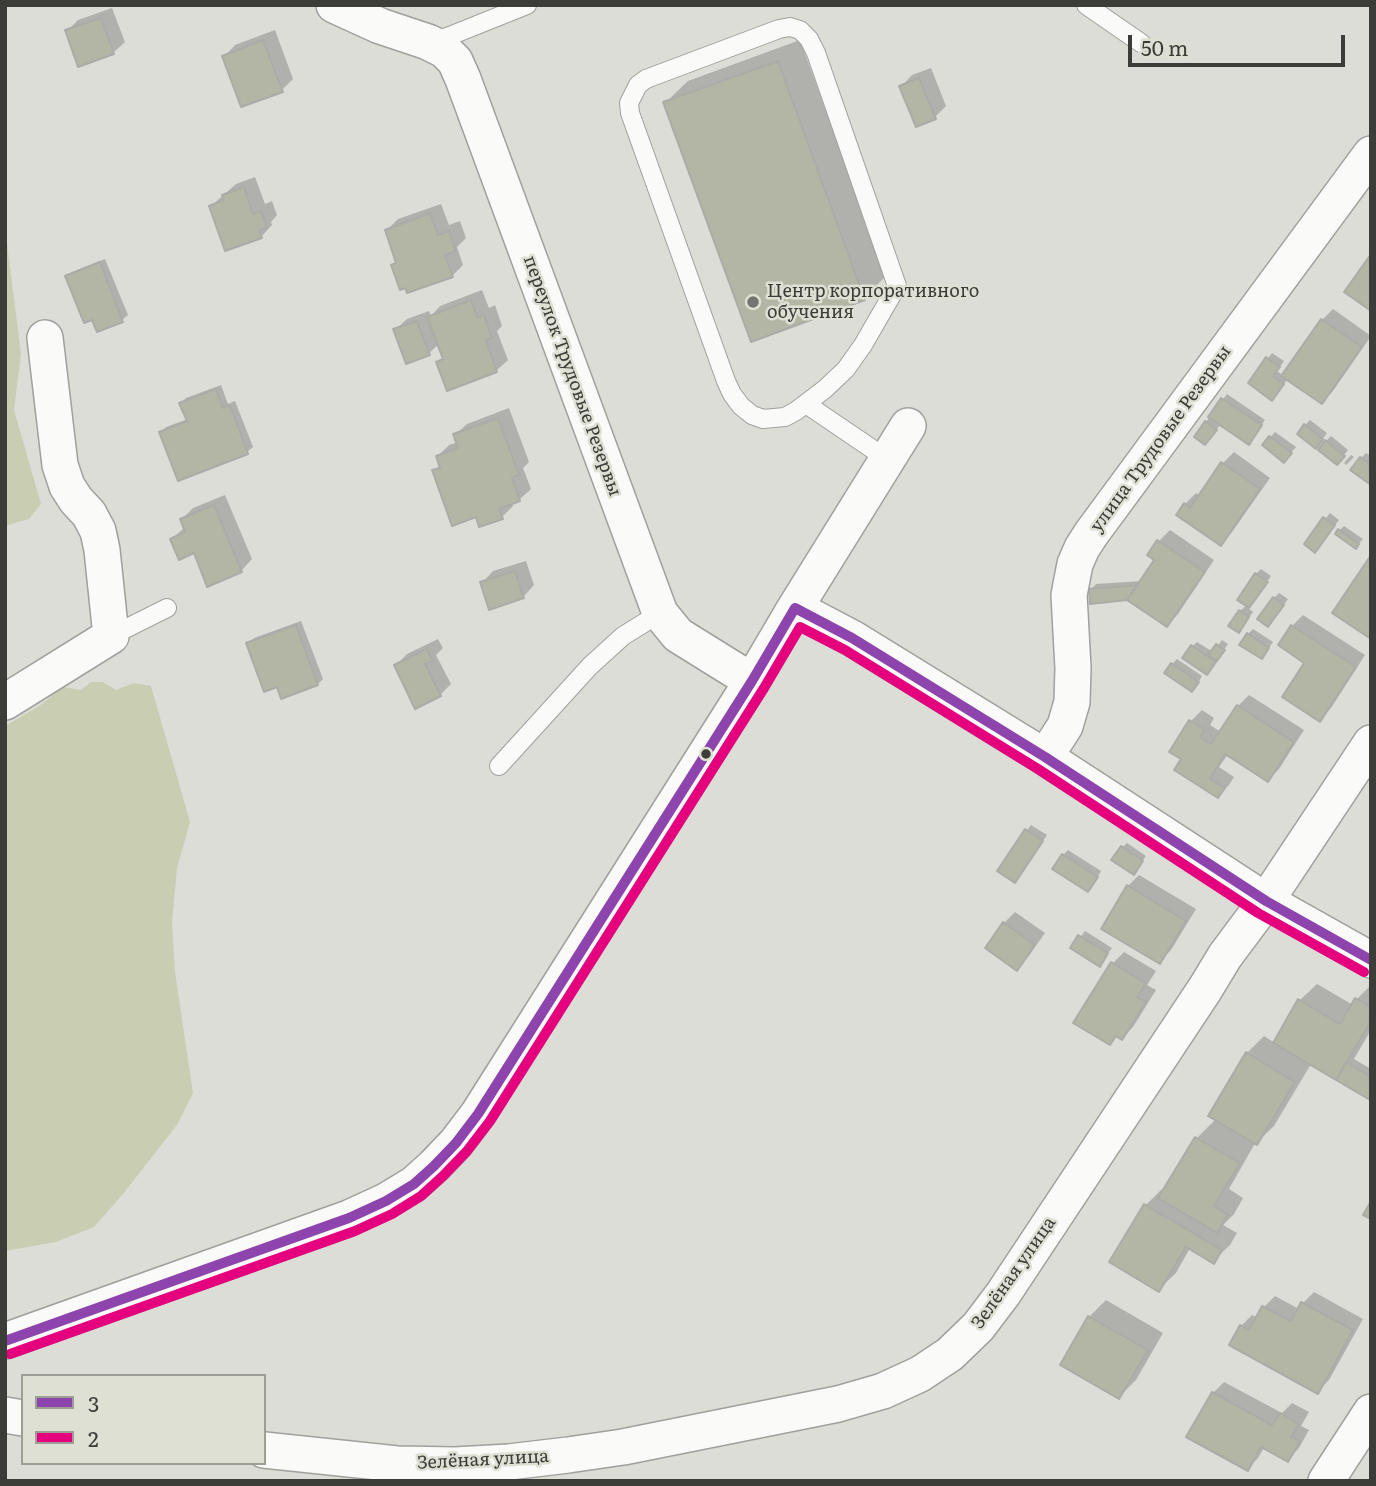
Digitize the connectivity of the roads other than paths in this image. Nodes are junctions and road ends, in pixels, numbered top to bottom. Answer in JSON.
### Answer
{"nodes":[{"id":1,"x":334,"y":5,"type":"edge"},
{"id":2,"x":527,"y":5,"type":"edge"},
{"id":3,"x":1086,"y":5,"type":"edge"},
{"id":4,"x":428,"y":42,"type":"junction"},
{"id":5,"x":1141,"y":43,"type":"dead end"},
{"id":6,"x":1371,"y":154,"type":"edge"},
{"id":7,"x":45,"y":338,"type":"dead end"},
{"id":8,"x":806,"y":404,"type":"junction"},
{"id":9,"x":908,"y":426,"type":"dead end"},
{"id":10,"x":887,"y":459,"type":"junction"},
{"id":11,"x":167,"y":608,"type":"dead end"},
{"id":12,"x":795,"y":608,"type":"junction"},
{"id":13,"x":660,"y":613,"type":"junction"},
{"id":14,"x":111,"y":636,"type":"junction"},
{"id":15,"x":752,"y":681,"type":"junction"},
{"id":16,"x":5,"y":702,"type":"edge"},
{"id":17,"x":1371,"y":743,"type":"edge"},
{"id":18,"x":1045,"y":757,"type":"junction"},
{"id":19,"x":499,"y":766,"type":"dead end"},
{"id":20,"x":1266,"y":901,"type":"junction"},
{"id":21,"x":1371,"y":960,"type":"edge"},
{"id":22,"x":5,"y":1341,"type":"edge"},
{"id":23,"x":1371,"y":1412,"type":"edge"},
{"id":24,"x":266,"y":1450,"type":"edge"},
{"id":25,"x":1326,"y":1481,"type":"edge"}],
"edges":[{"from":1,"to":4,"type":"street","name":"переулок Трудовые Резервы"},
{"from":2,"to":4,"type":"lane"},
{"from":3,"to":5,"type":"lane"},
{"from":4,"to":13,"type":"street","name":"переулок Трудовые Резервы"},
{"from":6,"to":18,"type":"street","name":"улица Трудовые Резервы"},
{"from":7,"to":14,"type":"street"},
{"from":8,"to":8,"type":"lane"},
{"from":8,"to":10,"type":"lane"},
{"from":9,"to":10,"type":"street"},
{"from":10,"to":12,"type":"street"},
{"from":11,"to":14,"type":"lane"},
{"from":12,"to":15,"type":"street"},
{"from":12,"to":18,"type":"street"},
{"from":13,"to":15,"type":"street","name":"переулок Трудовые Резервы"},
{"from":13,"to":19,"type":"lane"},
{"from":14,"to":16,"type":"street"},
{"from":15,"to":22,"type":"street"},
{"from":17,"to":20,"type":"street","name":"Зелёная улица"},
{"from":18,"to":20,"type":"street"},
{"from":20,"to":21,"type":"street"},
{"from":20,"to":24,"type":"street","name":"Зелёная улица"},
{"from":23,"to":25,"type":"street"}]}
